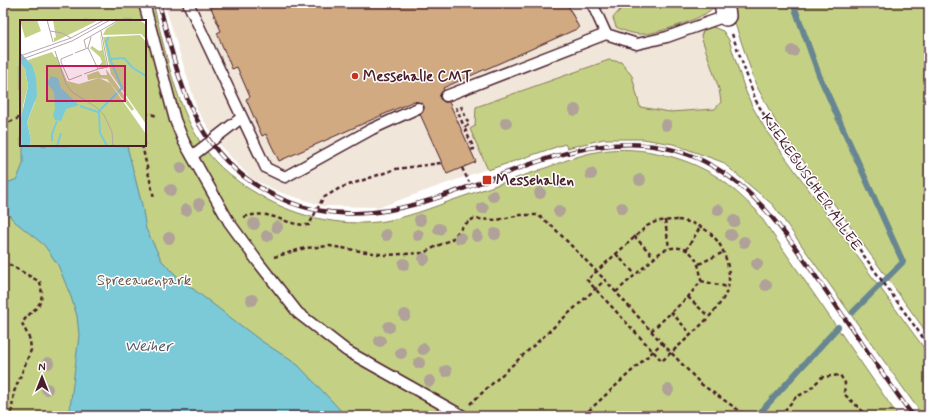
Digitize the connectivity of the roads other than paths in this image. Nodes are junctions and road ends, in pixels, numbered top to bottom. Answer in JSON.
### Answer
{"nodes":[{"id":1,"x":144,"y":3,"type":"edge"},
{"id":2,"x":188,"y":3,"type":"edge"},
{"id":3,"x":592,"y":3,"type":"edge"},
{"id":4,"x":725,"y":9,"type":"edge"},
{"id":5,"x":606,"y":34,"type":"junction"},
{"id":6,"x":451,"y":94,"type":"road end"},
{"id":7,"x":418,"y":108,"type":"dead end"},
{"id":8,"x":241,"y":118,"type":"junction"},
{"id":9,"x":192,"y":156,"type":"junction"},
{"id":10,"x":461,"y":415,"type":"edge"}],
"edges":[{"from":1,"to":9,"type":"lane"},
{"from":2,"to":8,"type":"lane"},
{"from":3,"to":5,"type":"lane"},
{"from":4,"to":5,"type":"lane"},
{"from":5,"to":6,"type":"lane"},
{"from":7,"to":8,"type":"lane"},
{"from":8,"to":9,"type":"lane"},
{"from":9,"to":10,"type":"lane"}]}
